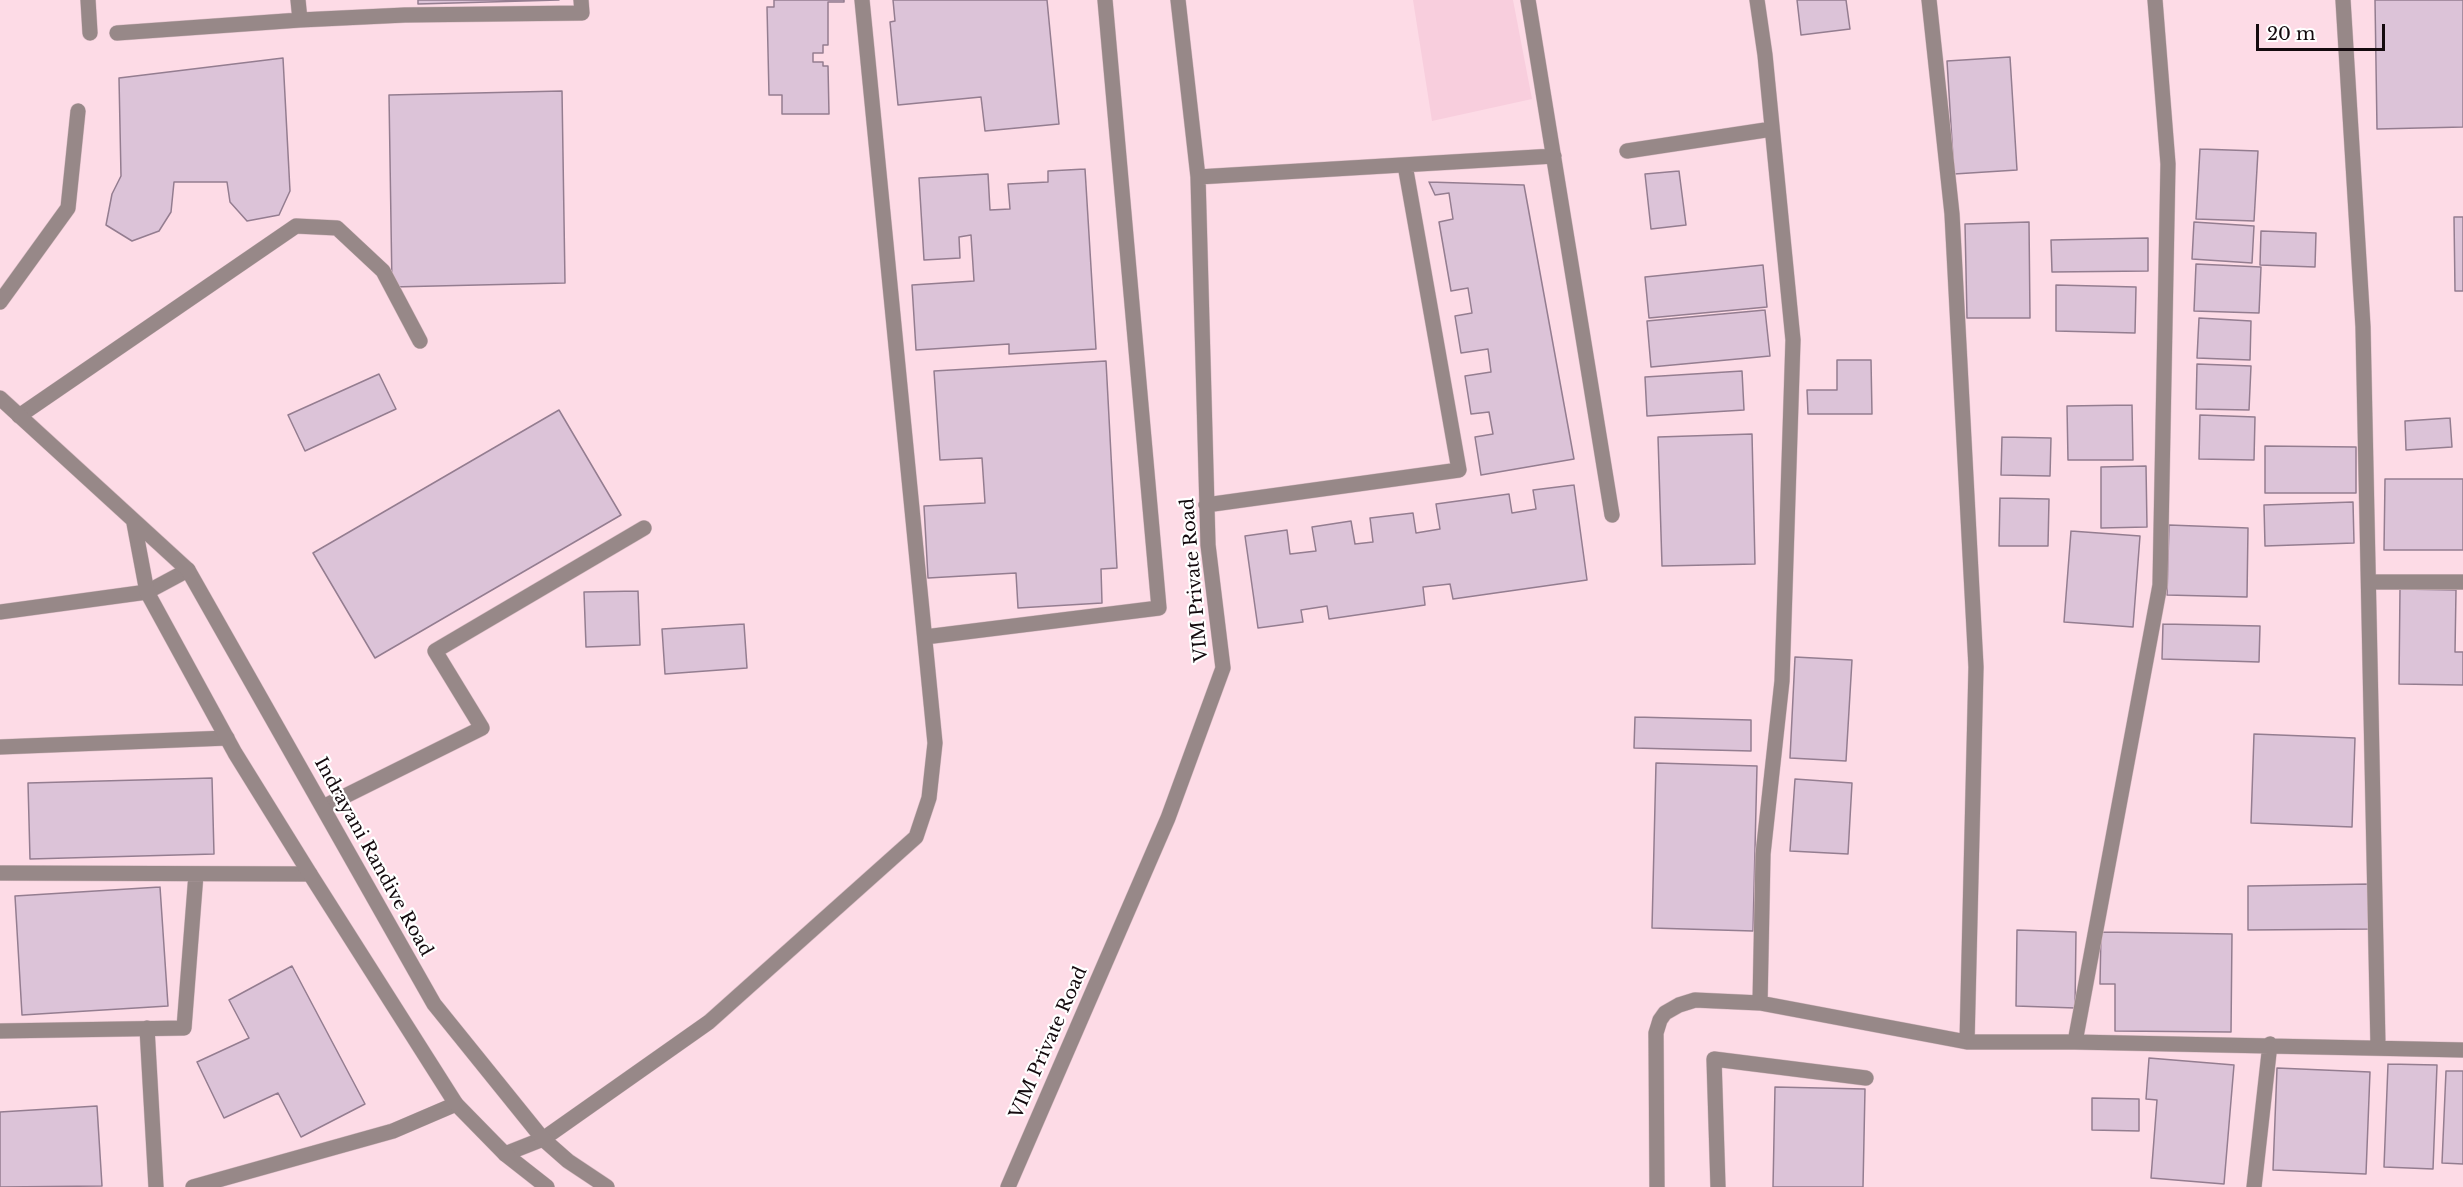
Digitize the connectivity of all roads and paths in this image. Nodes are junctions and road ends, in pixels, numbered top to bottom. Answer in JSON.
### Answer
{"nodes":[{"id":1,"x":88,"y":0,"type":"edge"},
{"id":2,"x":298,"y":0,"type":"edge"},
{"id":3,"x":581,"y":0,"type":"edge"},
{"id":4,"x":862,"y":0,"type":"edge"},
{"id":5,"x":1105,"y":0,"type":"edge"},
{"id":6,"x":1178,"y":0,"type":"edge"},
{"id":7,"x":1528,"y":0,"type":"edge"},
{"id":8,"x":1757,"y":0,"type":"edge"},
{"id":9,"x":1929,"y":0,"type":"edge"},
{"id":10,"x":2155,"y":0,"type":"edge"},
{"id":11,"x":2343,"y":0,"type":"edge"},
{"id":12,"x":405,"y":8,"type":"edge"},
{"id":13,"x":300,"y":20,"type":"junction"},
{"id":14,"x":90,"y":33,"type":"dead end"},
{"id":15,"x":117,"y":33,"type":"dead end"},
{"id":16,"x":78,"y":111,"type":"dead end"},
{"id":17,"x":1772,"y":129,"type":"junction"},
{"id":18,"x":1627,"y":152,"type":"dead end"},
{"id":19,"x":1554,"y":156,"type":"junction"},
{"id":20,"x":1405,"y":165,"type":"junction"},
{"id":21,"x":1198,"y":177,"type":"junction"},
{"id":22,"x":0,"y":302,"type":"edge"},
{"id":23,"x":420,"y":341,"type":"dead end"},
{"id":24,"x":0,"y":398,"type":"edge"},
{"id":25,"x":19,"y":416,"type":"junction"},
{"id":26,"x":1206,"y":505,"type":"junction"},
{"id":27,"x":1612,"y":515,"type":"dead end"},
{"id":28,"x":134,"y":523,"type":"junction"},
{"id":29,"x":644,"y":528,"type":"dead end"},
{"id":30,"x":188,"y":570,"type":"junction"},
{"id":31,"x":2369,"y":582,"type":"junction"},
{"id":32,"x":2463,"y":582,"type":"edge"},
{"id":33,"x":147,"y":592,"type":"junction"},
{"id":34,"x":0,"y":612,"type":"edge"},
{"id":35,"x":925,"y":636,"type":"junction"},
{"id":36,"x":227,"y":738,"type":"junction"},
{"id":37,"x":0,"y":747,"type":"edge"},
{"id":38,"x":323,"y":807,"type":"junction"},
{"id":39,"x":0,"y":873,"type":"edge"},
{"id":40,"x":196,"y":874,"type":"junction"},
{"id":41,"x":310,"y":874,"type":"junction"},
{"id":42,"x":1760,"y":1003,"type":"junction"},
{"id":43,"x":147,"y":1028,"type":"junction"},
{"id":44,"x":0,"y":1031,"type":"edge"},
{"id":45,"x":1967,"y":1042,"type":"junction"},
{"id":46,"x":2075,"y":1042,"type":"junction"},
{"id":47,"x":2270,"y":1044,"type":"junction"},
{"id":48,"x":2378,"y":1046,"type":"junction"},
{"id":49,"x":2463,"y":1050,"type":"edge"},
{"id":50,"x":1866,"y":1078,"type":"dead end"},
{"id":51,"x":456,"y":1104,"type":"junction"},
{"id":52,"x":543,"y":1139,"type":"junction"},
{"id":53,"x":505,"y":1154,"type":"junction"},
{"id":54,"x":156,"y":1187,"type":"edge"},
{"id":55,"x":194,"y":1187,"type":"edge"},
{"id":56,"x":548,"y":1187,"type":"edge"},
{"id":57,"x":608,"y":1187,"type":"edge"},
{"id":58,"x":1008,"y":1187,"type":"edge"},
{"id":59,"x":1657,"y":1187,"type":"edge"},
{"id":60,"x":1718,"y":1187,"type":"edge"},
{"id":61,"x":2254,"y":1187,"type":"edge"}],
"edges":[{"from":1,"to":14,"type":"street"},
{"from":2,"to":13,"type":"street"},
{"from":3,"to":12,"type":"street"},
{"from":4,"to":35,"type":"street"},
{"from":5,"to":35,"type":"street"},
{"from":6,"to":21,"type":"street","name":"VIM Private Road"},
{"from":7,"to":19,"type":"street"},
{"from":8,"to":17,"type":"street"},
{"from":9,"to":45,"type":"street"},
{"from":10,"to":46,"type":"street"},
{"from":11,"to":31,"type":"street"},
{"from":12,"to":13,"type":"street"},
{"from":13,"to":15,"type":"street"},
{"from":16,"to":22,"type":"street"},
{"from":17,"to":18,"type":"street"},
{"from":17,"to":42,"type":"street"},
{"from":19,"to":20,"type":"street"},
{"from":19,"to":27,"type":"street"},
{"from":20,"to":21,"type":"street"},
{"from":20,"to":26,"type":"street"},
{"from":21,"to":26,"type":"street","name":"VIM Private Road"},
{"from":23,"to":25,"type":"street"},
{"from":24,"to":25,"type":"street","name":"Indrayani Randive Road"},
{"from":25,"to":28,"type":"street","name":"Indrayani Randive Road"},
{"from":26,"to":58,"type":"street","name":"VIM Private Road"},
{"from":28,"to":30,"type":"street","name":"Indrayani Randive Road"},
{"from":28,"to":33,"type":"street"},
{"from":29,"to":38,"type":"street"},
{"from":30,"to":33,"type":"street"},
{"from":30,"to":38,"type":"street","name":"Indrayani Randive Road"},
{"from":31,"to":32,"type":"street"},
{"from":31,"to":48,"type":"street"},
{"from":33,"to":34,"type":"street"},
{"from":33,"to":36,"type":"street"},
{"from":35,"to":52,"type":"street"},
{"from":36,"to":37,"type":"street"},
{"from":36,"to":41,"type":"street"},
{"from":38,"to":52,"type":"street","name":"Indrayani Randive Road"},
{"from":39,"to":40,"type":"street"},
{"from":40,"to":41,"type":"street"},
{"from":40,"to":43,"type":"street"},
{"from":41,"to":51,"type":"street"},
{"from":42,"to":45,"type":"street"},
{"from":42,"to":59,"type":"street"},
{"from":43,"to":44,"type":"street"},
{"from":43,"to":54,"type":"street"},
{"from":45,"to":46,"type":"street"},
{"from":46,"to":47,"type":"street"},
{"from":47,"to":48,"type":"street"},
{"from":47,"to":61,"type":"street"},
{"from":48,"to":49,"type":"street"},
{"from":50,"to":60,"type":"street"},
{"from":51,"to":53,"type":"street"},
{"from":51,"to":55,"type":"street"},
{"from":52,"to":53,"type":"street"},
{"from":52,"to":57,"type":"street","name":"Indrayani Randive Road"},
{"from":53,"to":56,"type":"street"}]}
